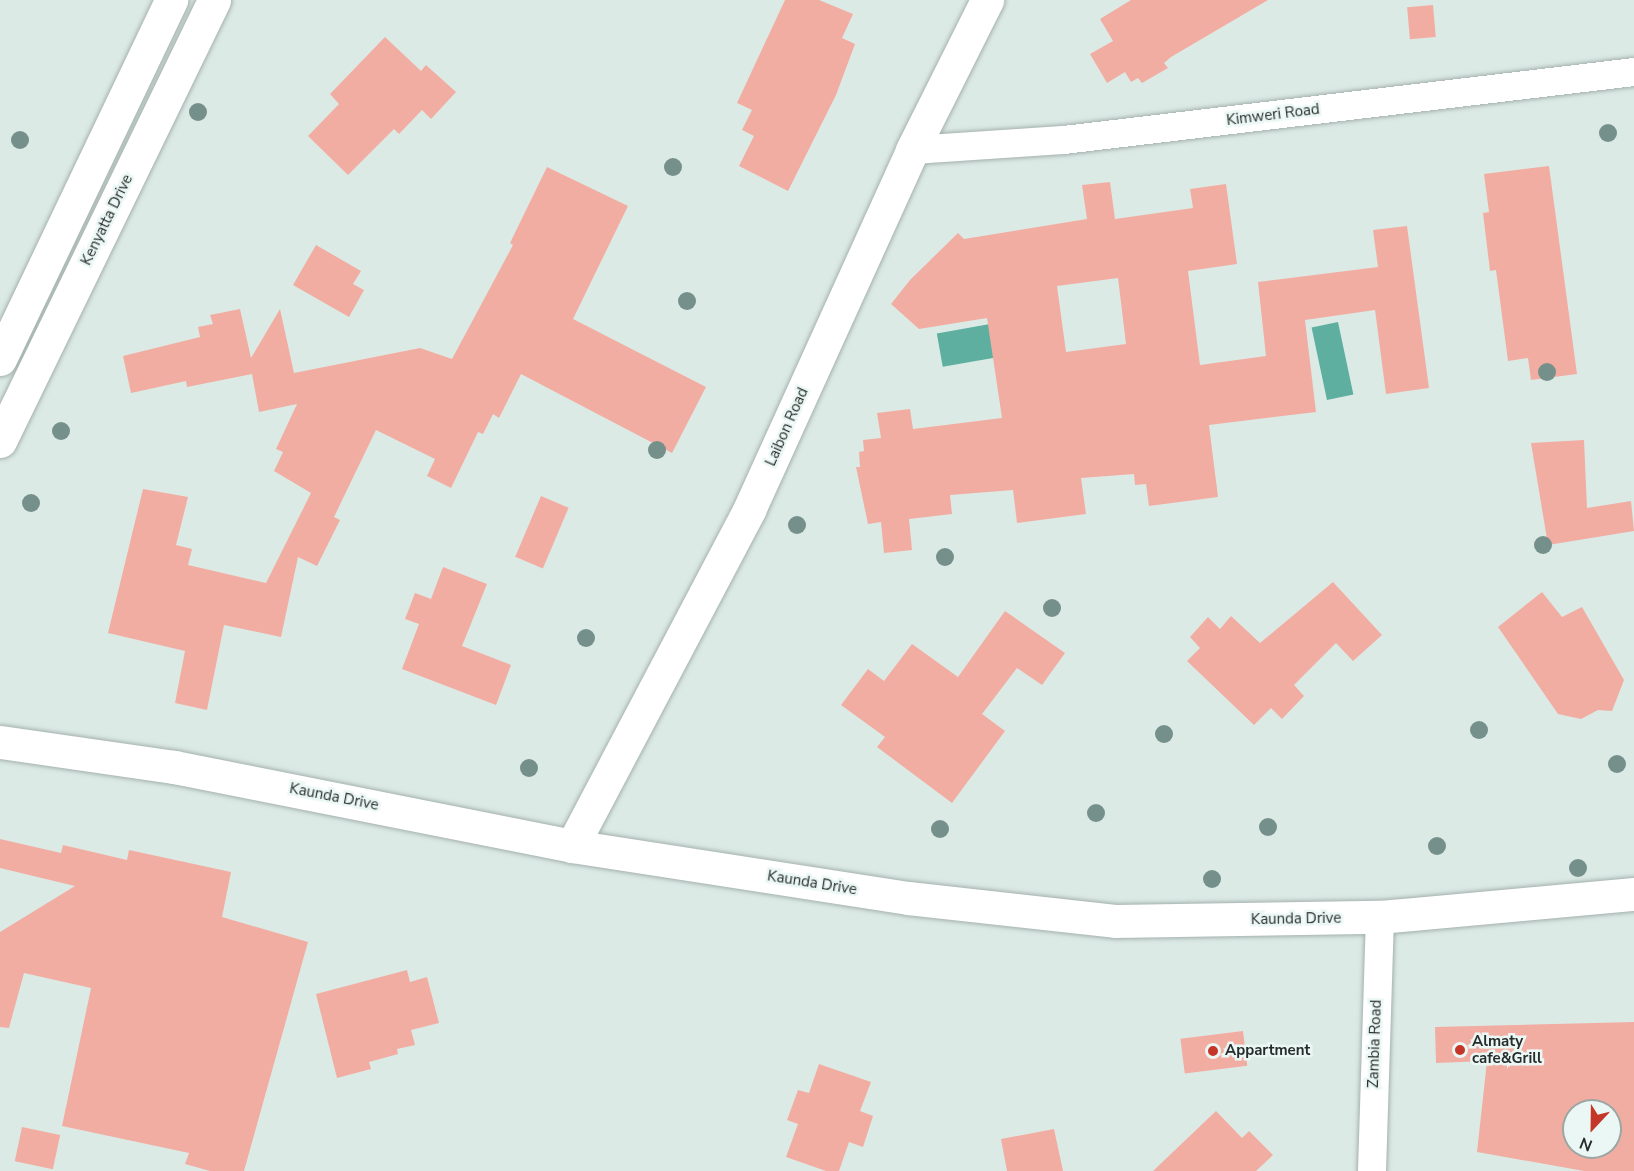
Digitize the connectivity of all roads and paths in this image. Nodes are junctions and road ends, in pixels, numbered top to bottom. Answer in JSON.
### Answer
{"nodes":[{"id":1,"x":171,"y":0,"type":"edge"},
{"id":2,"x":214,"y":0,"type":"edge"},
{"id":3,"x":987,"y":0,"type":"edge"},
{"id":4,"x":1634,"y":72,"type":"edge"},
{"id":5,"x":912,"y":150,"type":"junction"},
{"id":6,"x":0,"y":359,"type":"edge"},
{"id":7,"x":0,"y":441,"type":"edge"},
{"id":8,"x":0,"y":742,"type":"edge"},
{"id":9,"x":572,"y":846,"type":"junction"},
{"id":10,"x":1634,"y":894,"type":"edge"},
{"id":11,"x":1380,"y":917,"type":"junction"},
{"id":12,"x":1372,"y":1171,"type":"edge"}],
"edges":[{"from":1,"to":6,"type":"street"},
{"from":2,"to":7,"type":"street","name":"Kenyatta Drive"},
{"from":3,"to":5,"type":"street","name":"Laibon Road"},
{"from":4,"to":5,"type":"street","name":"Kimweri Road"},
{"from":5,"to":9,"type":"street","name":"Laibon Road"},
{"from":8,"to":9,"type":"street","name":"Kaunda Drive"},
{"from":9,"to":11,"type":"street","name":"Kaunda Drive"},
{"from":10,"to":11,"type":"street","name":"Kaunda Drive"},
{"from":11,"to":12,"type":"street","name":"Zambia Road"}]}
